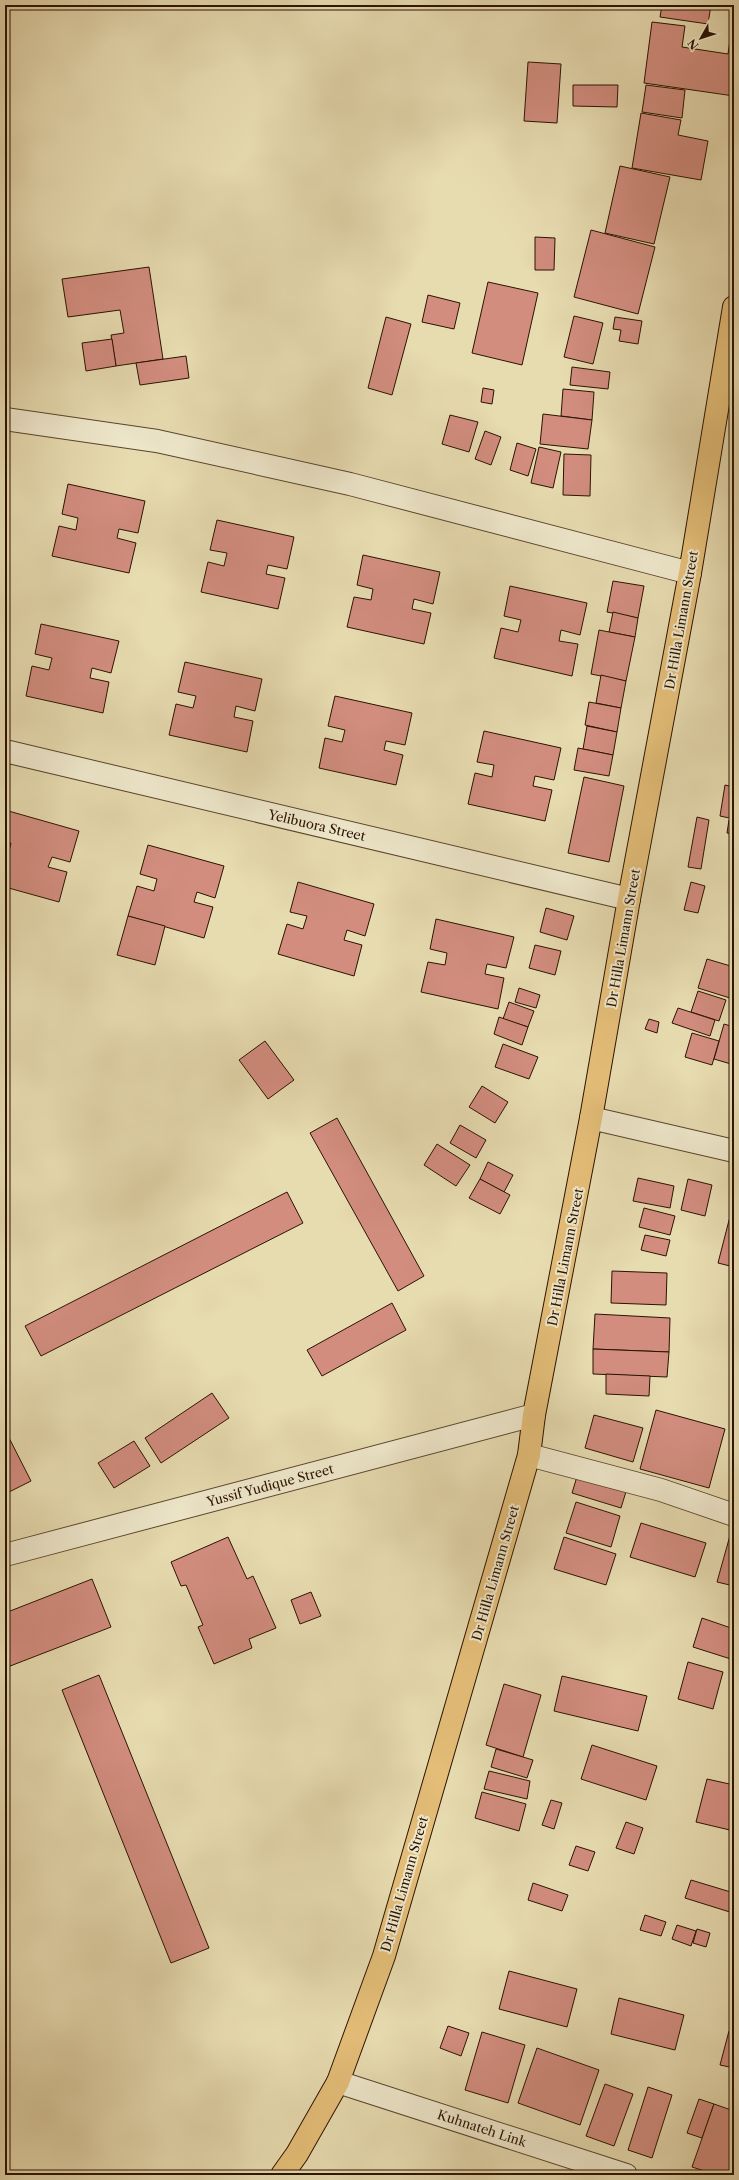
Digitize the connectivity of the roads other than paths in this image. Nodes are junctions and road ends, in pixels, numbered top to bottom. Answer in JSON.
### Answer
{"nodes":[{"id":1,"x":734,"y":307,"type":"edge"},
{"id":2,"x":5,"y":420,"type":"edge"},
{"id":3,"x":690,"y":573,"type":"junction"},
{"id":4,"x":5,"y":751,"type":"edge"},
{"id":5,"x":629,"y":899,"type":"junction"},
{"id":6,"x":591,"y":1118,"type":"junction"},
{"id":7,"x":734,"y":1151,"type":"edge"},
{"id":8,"x":534,"y":1415,"type":"junction"},
{"id":9,"x":529,"y":1455,"type":"junction"},
{"id":10,"x":734,"y":1515,"type":"edge"},
{"id":11,"x":5,"y":1555,"type":"edge"},
{"id":12,"x":338,"y":2082,"type":"junction"},
{"id":13,"x":282,"y":2175,"type":"edge"},
{"id":14,"x":626,"y":2175,"type":"edge"}],
"edges":[{"from":1,"to":3,"type":"highway","name":"Dr Hilla Limann Street"},
{"from":2,"to":3,"type":"street"},
{"from":3,"to":5,"type":"highway","name":"Dr Hilla Limann Street"},
{"from":4,"to":5,"type":"street","name":"Yelibuora Street"},
{"from":5,"to":6,"type":"highway","name":"Dr Hilla Limann Street"},
{"from":6,"to":7,"type":"street"},
{"from":6,"to":8,"type":"highway","name":"Dr Hilla Limann Street"},
{"from":8,"to":9,"type":"highway","name":"Dr Hilla Limann Street"},
{"from":8,"to":11,"type":"street","name":"Yussif Yudique Street"},
{"from":9,"to":10,"type":"street"},
{"from":9,"to":12,"type":"highway","name":"Dr Hilla Limann Street"},
{"from":12,"to":13,"type":"highway","name":"Dr Hilla Limann Street"},
{"from":12,"to":14,"type":"street","name":"Kuhnateh Link"}]}
